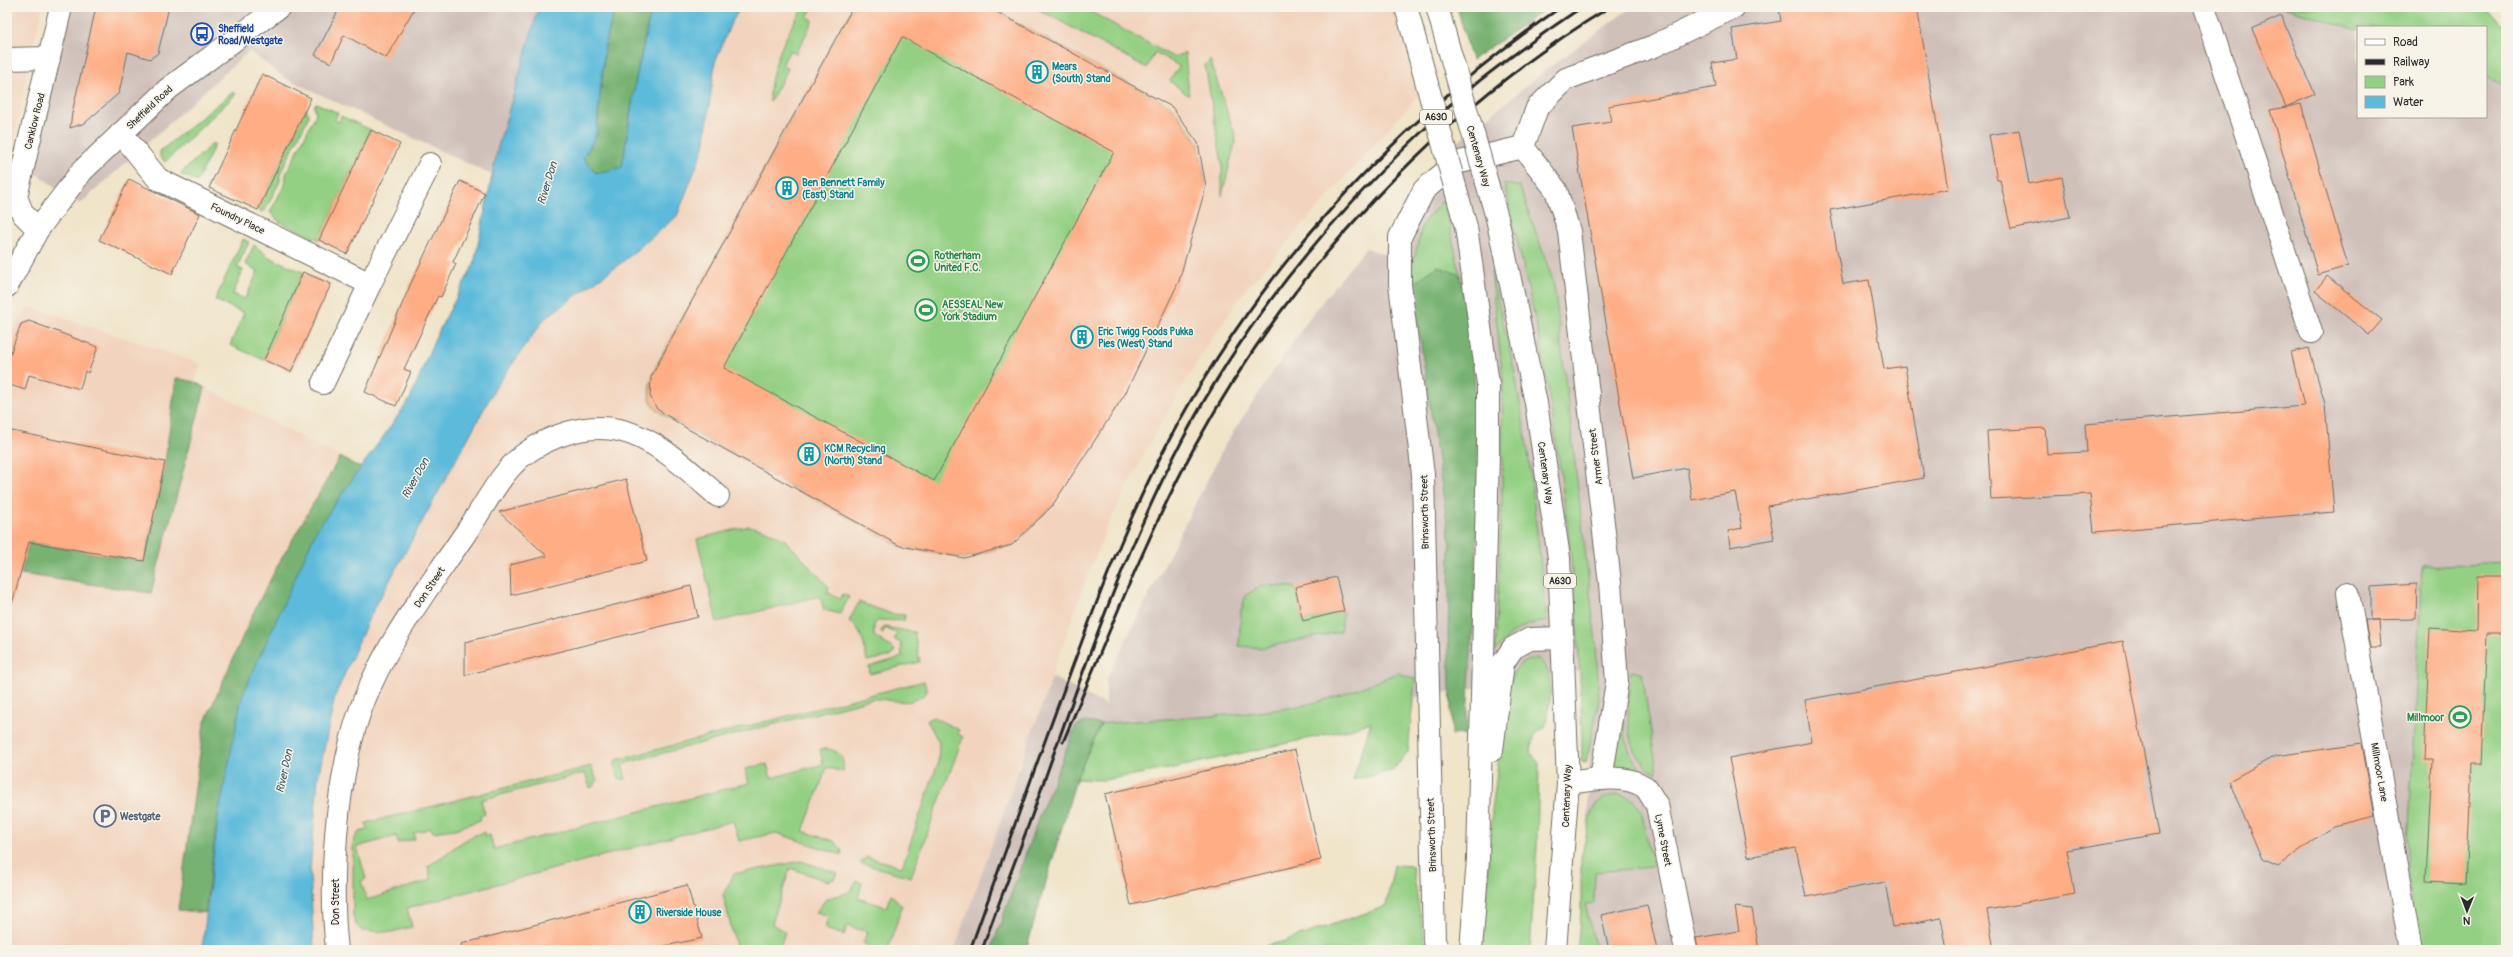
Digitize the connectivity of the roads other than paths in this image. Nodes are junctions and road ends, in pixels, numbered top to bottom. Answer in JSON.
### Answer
{"nodes":[{"id":1,"x":61,"y":7,"type":"edge"},
{"id":2,"x":279,"y":7,"type":"edge"},
{"id":3,"x":1406,"y":7,"type":"edge"},
{"id":4,"x":1437,"y":7,"type":"edge"},
{"id":5,"x":1734,"y":7,"type":"edge"},
{"id":6,"x":2204,"y":7,"type":"edge"},
{"id":7,"x":49,"y":58,"type":"junction"},
{"id":8,"x":7,"y":59,"type":"edge"},
{"id":9,"x":122,"y":133,"type":"junction"},
{"id":10,"x":1523,"y":147,"type":"junction"},
{"id":11,"x":430,"y":164,"type":"dead end"},
{"id":12,"x":38,"y":228,"type":"junction"},
{"id":13,"x":370,"y":284,"type":"junction"},
{"id":14,"x":7,"y":286,"type":"edge"},
{"id":15,"x":2311,"y":332,"type":"dead end"},
{"id":16,"x":323,"y":382,"type":"dead end"},
{"id":17,"x":718,"y":496,"type":"dead end"},
{"id":18,"x":2348,"y":593,"type":"dead end"},
{"id":19,"x":1562,"y":638,"type":"junction"},
{"id":20,"x":1601,"y":779,"type":"junction"},
{"id":21,"x":1568,"y":783,"type":"junction"},
{"id":22,"x":1478,"y":859,"type":"junction"},
{"id":23,"x":337,"y":950,"type":"edge"},
{"id":24,"x":1438,"y":950,"type":"edge"},
{"id":25,"x":1471,"y":950,"type":"edge"},
{"id":26,"x":1556,"y":950,"type":"edge"},
{"id":27,"x":1686,"y":950,"type":"edge"},
{"id":28,"x":2411,"y":950,"type":"edge"}],
"edges":[{"from":1,"to":7,"type":"street","name":"Canklow Road"},
{"from":2,"to":9,"type":"street","name":"Sheffield Road"},
{"from":3,"to":22,"type":"street","number":"A630","bridge":true},
{"from":4,"to":19,"type":"street","name":"Centenary Way","number":"A630","bridge":true},
{"from":5,"to":10,"type":"street"},
{"from":6,"to":15,"type":"street"},
{"from":7,"to":8,"type":"street"},
{"from":7,"to":12,"type":"street","name":"Canklow Road"},
{"from":9,"to":12,"type":"street","name":"Sheffield Road"},
{"from":9,"to":13,"type":"street","name":"Foundry Place"},
{"from":10,"to":20,"type":"street","name":"Armer Street"},
{"from":10,"to":24,"type":"street","name":"Brinsworth Street"},
{"from":11,"to":13,"type":"street"},
{"from":12,"to":14,"type":"street"},
{"from":13,"to":16,"type":"street"},
{"from":17,"to":23,"type":"street","name":"Don Street"},
{"from":18,"to":28,"type":"street","name":"Millmoor Lane"},
{"from":19,"to":21,"type":"street","name":"Centenary Way","number":"A630"},
{"from":19,"to":22,"type":"street","number":"A630"},
{"from":20,"to":21,"type":"street","name":"Lyme Street"},
{"from":20,"to":27,"type":"street","name":"Lyme Street"},
{"from":21,"to":26,"type":"street","name":"Centenary Way","number":"A630"},
{"from":22,"to":25,"type":"street","number":"A630"}]}
